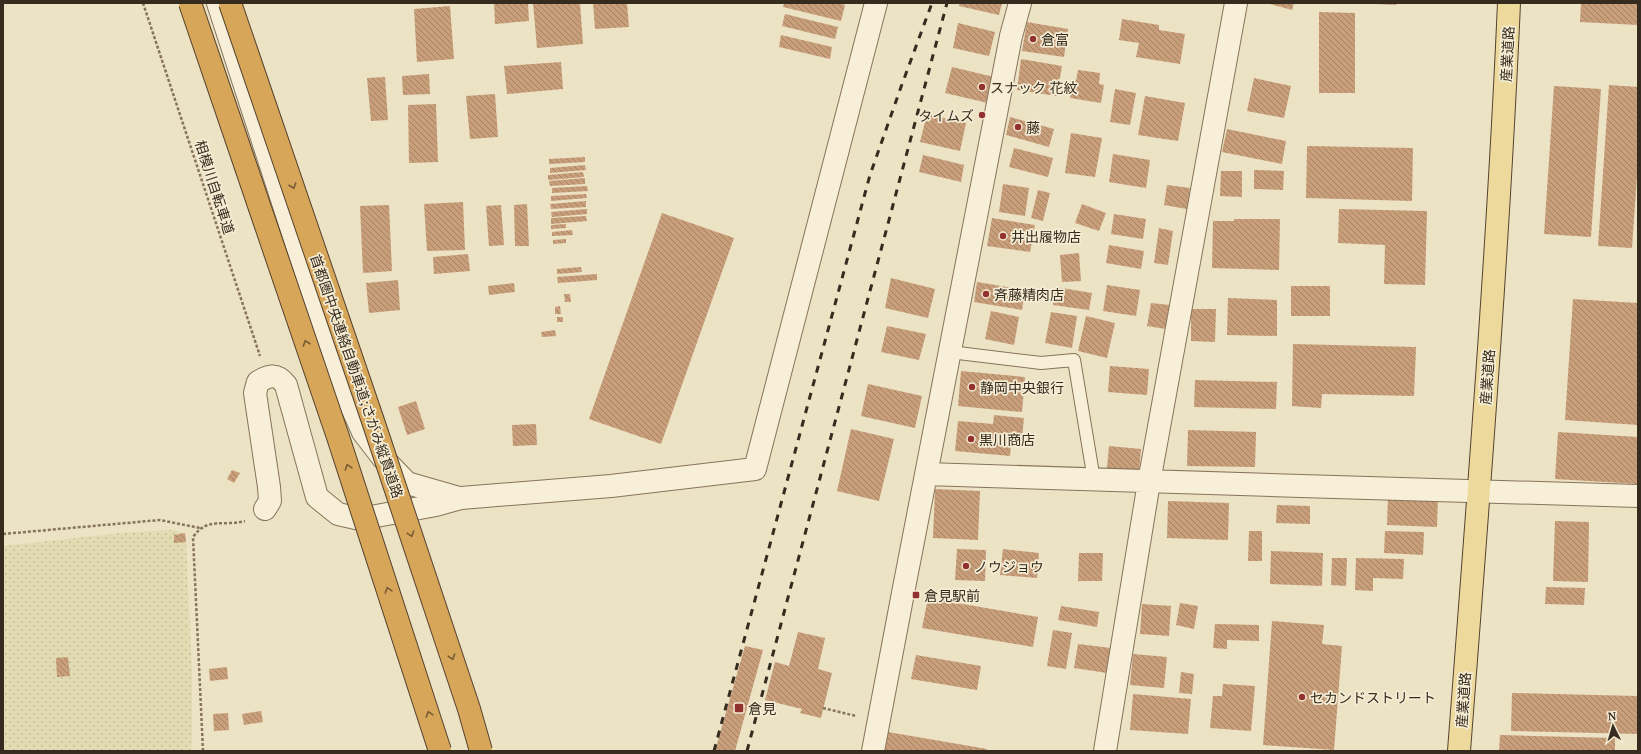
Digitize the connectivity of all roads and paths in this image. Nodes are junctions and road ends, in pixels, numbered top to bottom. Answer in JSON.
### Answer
{"nodes":[{"id":1,"x":144,"y":3,"type":"edge"},
{"id":2,"x":190,"y":3,"type":"edge"},
{"id":3,"x":218,"y":3,"type":"edge"},
{"id":4,"x":230,"y":3,"type":"edge"},
{"id":5,"x":876,"y":3,"type":"edge"},
{"id":6,"x":1020,"y":3,"type":"edge"},
{"id":7,"x":1236,"y":3,"type":"edge"},
{"id":8,"x":1509,"y":3,"type":"edge"},
{"id":9,"x":950,"y":352,"type":"junction"},
{"id":10,"x":267,"y":377,"type":"junction"},
{"id":11,"x":926,"y":474,"type":"junction"},
{"id":12,"x":1094,"y":480,"type":"junction"},
{"id":13,"x":1149,"y":482,"type":"junction"},
{"id":14,"x":1480,"y":490,"type":"junction"},
{"id":15,"x":1638,"y":496,"type":"edge"},
{"id":16,"x":461,"y":498,"type":"junction"},
{"id":17,"x":265,"y":509,"type":"joint"},
{"id":18,"x":200,"y":528,"type":"junction"},
{"id":19,"x":3,"y":534,"type":"edge"},
{"id":20,"x":823,"y":708,"type":"dead end"},
{"id":21,"x":857,"y":716,"type":"dead end"},
{"id":22,"x":203,"y":751,"type":"edge"},
{"id":23,"x":440,"y":751,"type":"edge"},
{"id":24,"x":482,"y":751,"type":"edge"},
{"id":25,"x":873,"y":751,"type":"edge"},
{"id":26,"x":1105,"y":751,"type":"edge"},
{"id":27,"x":1459,"y":751,"type":"edge"}],
"edges":[{"from":1,"to":10,"type":"path","name":"相模川自転車道"},
{"from":23,"to":2,"type":"highway","one_way":true,"bridge":true},
{"from":3,"to":16,"type":"street"},
{"from":4,"to":24,"type":"highway","name":"首都圏中央連絡自動車道;さがみ縦貫道路","one_way":true,"bridge":true},
{"from":5,"to":16,"type":"street"},
{"from":6,"to":9,"type":"street"},
{"from":7,"to":13,"type":"street"},
{"from":8,"to":14,"type":"main road","name":"産業道路"},
{"from":9,"to":11,"type":"street"},
{"from":9,"to":12,"type":"lane"},
{"from":10,"to":16,"type":"street"},
{"from":10,"to":17,"type":"street"},
{"from":11,"to":12,"type":"street"},
{"from":11,"to":25,"type":"street"},
{"from":12,"to":13,"type":"street"},
{"from":13,"to":14,"type":"street"},
{"from":13,"to":26,"type":"street"},
{"from":14,"to":15,"type":"street"},
{"from":14,"to":27,"type":"main road","name":"産業道路"},
{"from":17,"to":18,"type":"path"},
{"from":18,"to":19,"type":"path"},
{"from":18,"to":22,"type":"path"},
{"from":20,"to":21,"type":"path"}]}
